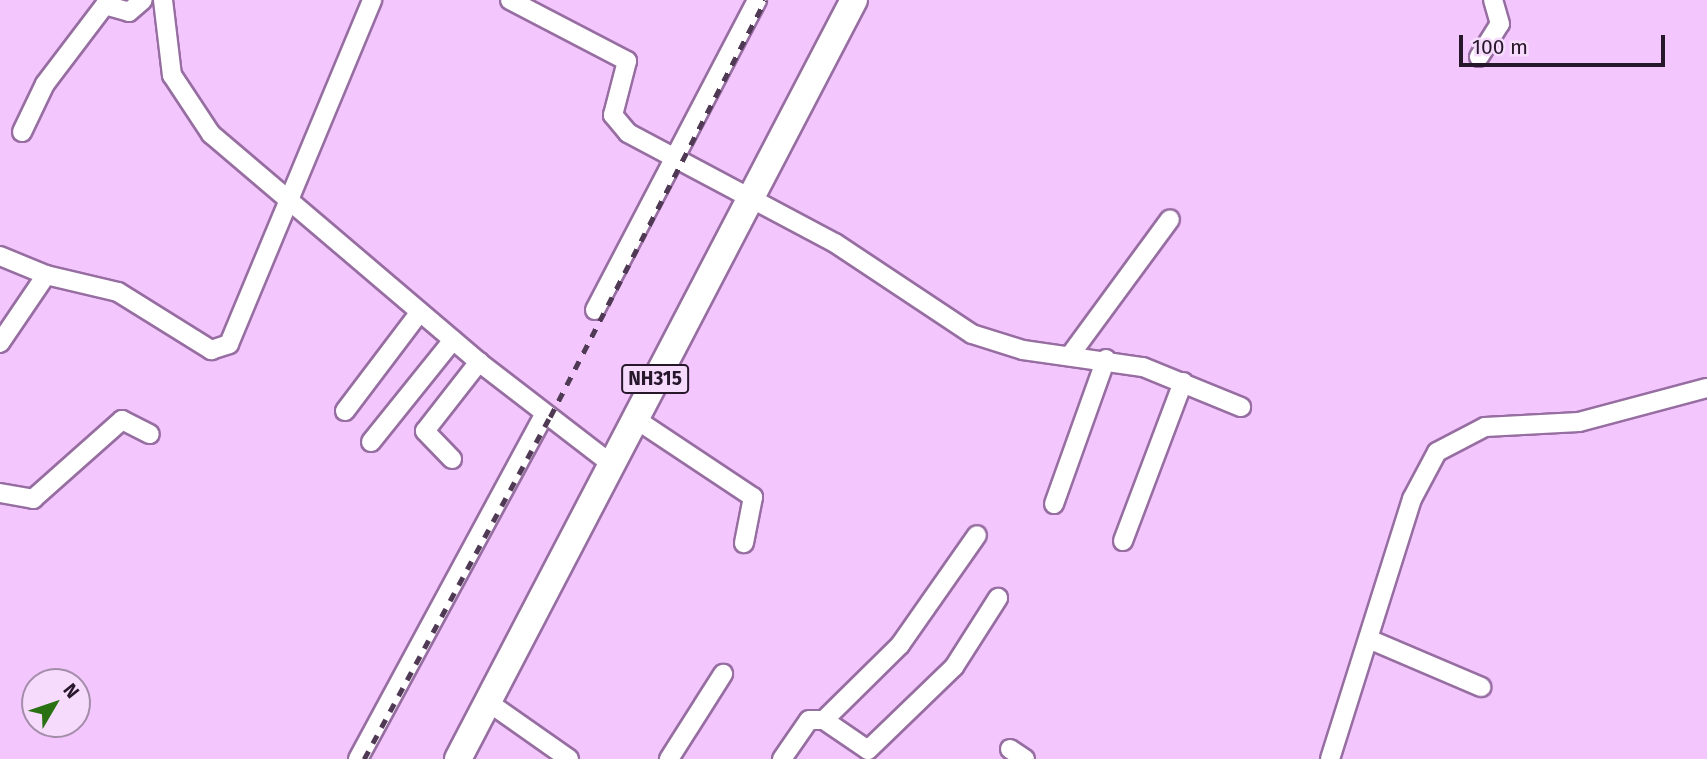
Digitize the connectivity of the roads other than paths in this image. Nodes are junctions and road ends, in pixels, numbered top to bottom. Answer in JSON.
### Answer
{"nodes":[{"id":1,"x":143,"y":0,"type":"edge"},
{"id":2,"x":163,"y":0,"type":"edge"},
{"id":3,"x":372,"y":0,"type":"edge"},
{"id":4,"x":510,"y":0,"type":"edge"},
{"id":5,"x":757,"y":0,"type":"edge"},
{"id":6,"x":854,"y":0,"type":"edge"},
{"id":7,"x":1493,"y":0,"type":"edge"},
{"id":8,"x":1479,"y":57,"type":"dead end"},
{"id":9,"x":22,"y":132,"type":"dead end"},
{"id":10,"x":671,"y":158,"type":"junction"},
{"id":11,"x":750,"y":198,"type":"junction"},
{"id":12,"x":291,"y":202,"type":"junction"},
{"id":13,"x":1170,"y":219,"type":"dead end"},
{"id":14,"x":0,"y":256,"type":"edge"},
{"id":15,"x":46,"y":275,"type":"junction"},
{"id":16,"x":595,"y":310,"type":"dead end"},
{"id":17,"x":420,"y":312,"type":"junction"},
{"id":18,"x":453,"y":340,"type":"junction"},
{"id":19,"x":0,"y":343,"type":"edge"},
{"id":20,"x":1071,"y":354,"type":"junction"},
{"id":21,"x":1106,"y":359,"type":"junction"},
{"id":22,"x":479,"y":362,"type":"junction"},
{"id":23,"x":1183,"y":382,"type":"junction"},
{"id":24,"x":1707,"y":388,"type":"edge"},
{"id":25,"x":1241,"y":407,"type":"dead end"},
{"id":26,"x":345,"y":411,"type":"dead end"},
{"id":27,"x":545,"y":413,"type":"junction"},
{"id":28,"x":634,"y":418,"type":"junction"},
{"id":29,"x":150,"y":433,"type":"dead end"},
{"id":30,"x":371,"y":442,"type":"dead end"},
{"id":31,"x":452,"y":459,"type":"dead end"},
{"id":32,"x":609,"y":462,"type":"junction"},
{"id":33,"x":0,"y":493,"type":"edge"},
{"id":34,"x":1054,"y":503,"type":"dead end"},
{"id":35,"x":976,"y":535,"type":"dead end"},
{"id":36,"x":1123,"y":541,"type":"dead end"},
{"id":37,"x":744,"y":543,"type":"dead end"},
{"id":38,"x":998,"y":598,"type":"dead end"},
{"id":39,"x":1371,"y":640,"type":"junction"},
{"id":40,"x":723,"y":674,"type":"dead end"},
{"id":41,"x":1481,"y":687,"type":"dead end"},
{"id":42,"x":488,"y":702,"type":"junction"},
{"id":43,"x":824,"y":720,"type":"junction"},
{"id":44,"x":358,"y":759,"type":"edge"},
{"id":45,"x":458,"y":759,"type":"edge"},
{"id":46,"x":569,"y":759,"type":"edge"},
{"id":47,"x":669,"y":759,"type":"edge"},
{"id":48,"x":782,"y":759,"type":"edge"},
{"id":49,"x":1330,"y":759,"type":"edge"}],
"edges":[{"from":1,"to":9,"type":"street"},
{"from":2,"to":12,"type":"street"},
{"from":3,"to":12,"type":"street"},
{"from":4,"to":10,"type":"street"},
{"from":5,"to":10,"type":"street"},
{"from":6,"to":11,"type":"highway","number":"NH315"},
{"from":7,"to":8,"type":"street"},
{"from":10,"to":11,"type":"street"},
{"from":10,"to":16,"type":"street"},
{"from":11,"to":20,"type":"street"},
{"from":11,"to":28,"type":"highway","number":"NH315"},
{"from":12,"to":15,"type":"street"},
{"from":12,"to":17,"type":"street"},
{"from":13,"to":20,"type":"street"},
{"from":14,"to":15,"type":"street"},
{"from":15,"to":19,"type":"street"},
{"from":17,"to":18,"type":"street"},
{"from":17,"to":26,"type":"street"},
{"from":18,"to":22,"type":"street"},
{"from":18,"to":30,"type":"street"},
{"from":20,"to":21,"type":"street"},
{"from":21,"to":23,"type":"street"},
{"from":21,"to":34,"type":"street"},
{"from":22,"to":27,"type":"street"},
{"from":22,"to":31,"type":"street"},
{"from":23,"to":25,"type":"street"},
{"from":23,"to":36,"type":"street"},
{"from":24,"to":39,"type":"street"},
{"from":27,"to":32,"type":"street"},
{"from":27,"to":44,"type":"street"},
{"from":28,"to":32,"type":"highway","number":"NH315"},
{"from":28,"to":37,"type":"street"},
{"from":29,"to":33,"type":"street"},
{"from":32,"to":42,"type":"highway","number":"NH315"},
{"from":35,"to":43,"type":"street"},
{"from":38,"to":43,"type":"street"},
{"from":39,"to":41,"type":"street"},
{"from":39,"to":49,"type":"street"},
{"from":40,"to":47,"type":"street"},
{"from":42,"to":45,"type":"highway","number":"NH315"},
{"from":42,"to":46,"type":"street"},
{"from":43,"to":48,"type":"street"}]}
